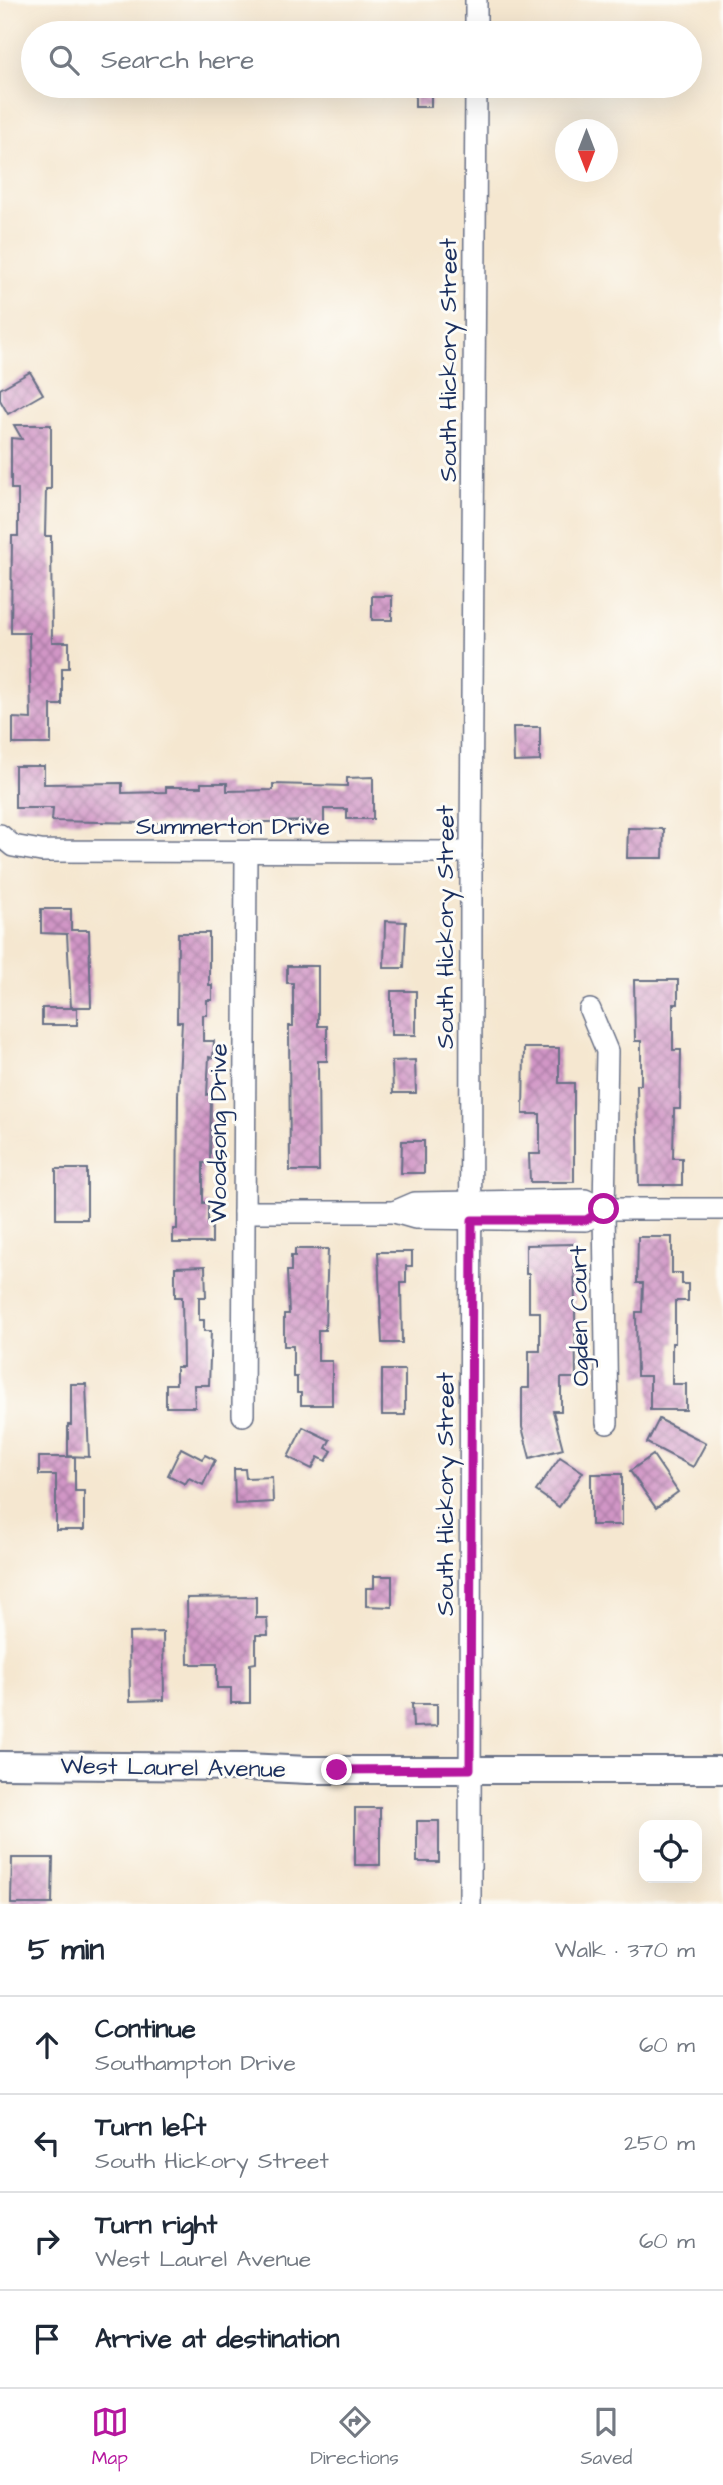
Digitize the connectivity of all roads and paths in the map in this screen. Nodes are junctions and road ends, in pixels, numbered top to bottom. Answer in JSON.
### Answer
{"nodes":[{"id":1,"x":476,"y":0,"type":"edge"},
{"id":2,"x":476,"y":21,"type":"edge"},
{"id":3,"x":476,"y":98,"type":"edge"},
{"id":4,"x":0,"y":835,"type":"edge"},
{"id":5,"x":246,"y":852,"type":"junction"},
{"id":6,"x":471,"y":852,"type":"junction"},
{"id":7,"x":590,"y":1010,"type":"dead end"},
{"id":8,"x":604,"y":1209,"type":"junction"},
{"id":9,"x":723,"y":1209,"type":"edge"},
{"id":10,"x":472,"y":1211,"type":"junction"},
{"id":11,"x":244,"y":1212,"type":"junction"},
{"id":12,"x":243,"y":1415,"type":"dead end"},
{"id":13,"x":607,"y":1423,"type":"dead end"},
{"id":14,"x":0,"y":1765,"type":"edge"},
{"id":15,"x":470,"y":1769,"type":"junction"},
{"id":16,"x":723,"y":1770,"type":"edge"},
{"id":17,"x":470,"y":1904,"type":"edge"}],
"edges":[{"from":1,"to":2,"type":"street"},
{"from":3,"to":6,"type":"street","name":"South Hickory Street"},
{"from":4,"to":5,"type":"street","name":"Summerton Drive"},
{"from":5,"to":6,"type":"street","name":"Summerton Drive"},
{"from":5,"to":11,"type":"street","name":"Woodsong Drive"},
{"from":6,"to":10,"type":"street","name":"South Hickory Street"},
{"from":7,"to":8,"type":"street","name":"Ogden Court"},
{"from":8,"to":9,"type":"street"},
{"from":8,"to":10,"type":"street"},
{"from":8,"to":13,"type":"street","name":"Ogden Court"},
{"from":10,"to":11,"type":"street"},
{"from":10,"to":15,"type":"street","name":"South Hickory Street"},
{"from":11,"to":12,"type":"street","name":"Woodsong Drive"},
{"from":14,"to":15,"type":"main road","name":"West Laurel Avenue"},
{"from":15,"to":16,"type":"main road","name":"West Laurel Avenue"},
{"from":15,"to":17,"type":"street","name":"South Hickory Street"}]}
